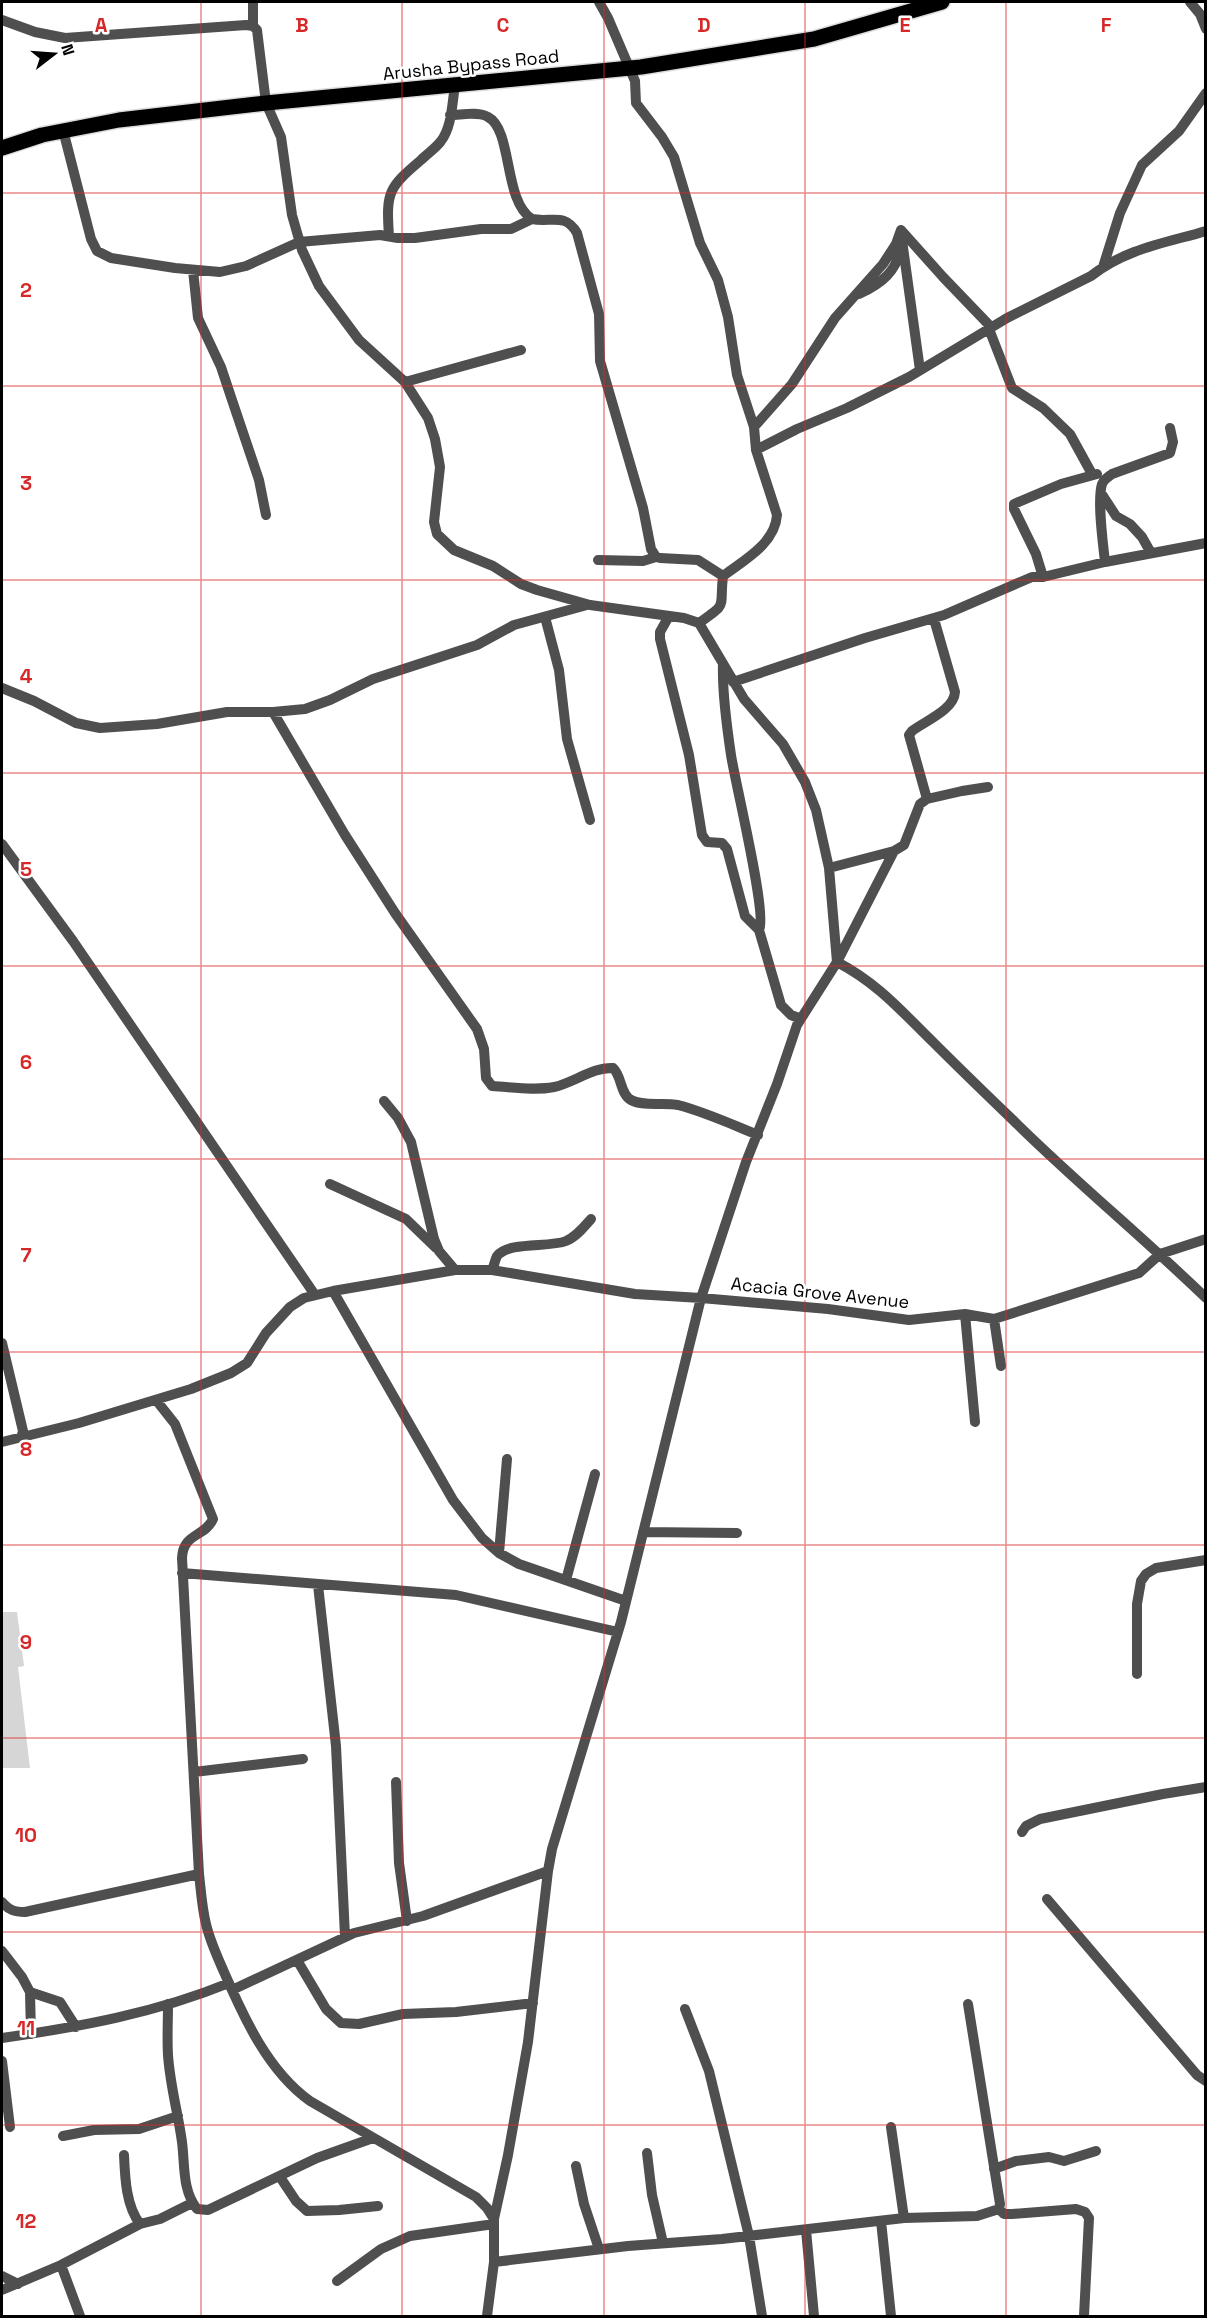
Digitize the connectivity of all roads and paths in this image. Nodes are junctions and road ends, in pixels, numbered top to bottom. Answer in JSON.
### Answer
{"nodes":[{"id":1,"x":253,"y":2,"type":"edge"},
{"id":2,"x":599,"y":2,"type":"edge"},
{"id":3,"x":942,"y":2,"type":"edge"},
{"id":4,"x":1190,"y":2,"type":"edge"},
{"id":5,"x":2,"y":20,"type":"edge"},
{"id":6,"x":253,"y":26,"type":"junction"},
{"id":7,"x":1206,"y":29,"type":"edge"},
{"id":8,"x":630,"y":68,"type":"junction"},
{"id":9,"x":455,"y":87,"type":"junction"},
{"id":10,"x":1206,"y":93,"type":"edge"},
{"id":11,"x":266,"y":103,"type":"junction"},
{"id":12,"x":450,"y":115,"type":"junction"},
{"id":13,"x":63,"y":130,"type":"junction"},
{"id":14,"x":2,"y":148,"type":"edge"},
{"id":15,"x":532,"y":219,"type":"junction"},
{"id":16,"x":901,"y":230,"type":"junction"},
{"id":17,"x":1206,"y":231,"type":"edge"},
{"id":18,"x":388,"y":236,"type":"junction"},
{"id":19,"x":299,"y":242,"type":"junction"},
{"id":20,"x":1103,"y":267,"type":"junction"},
{"id":21,"x":193,"y":270,"type":"junction"},
{"id":22,"x":990,"y":328,"type":"junction"},
{"id":23,"x":521,"y":350,"type":"dead end"},
{"id":24,"x":920,"y":370,"type":"junction"},
{"id":25,"x":405,"y":382,"type":"junction"},
{"id":26,"x":754,"y":428,"type":"junction"},
{"id":27,"x":1170,"y":428,"type":"dead end"},
{"id":28,"x":756,"y":450,"type":"junction"},
{"id":29,"x":1092,"y":474,"type":"junction"},
{"id":30,"x":1106,"y":478,"type":"junction"},
{"id":31,"x":1101,"y":492,"type":"junction"},
{"id":32,"x":266,"y":515,"type":"dead end"},
{"id":33,"x":1206,"y":543,"type":"edge"},
{"id":34,"x":1151,"y":553,"type":"junction"},
{"id":35,"x":656,"y":557,"type":"junction"},
{"id":36,"x":598,"y":560,"type":"dead end"},
{"id":37,"x":1105,"y":562,"type":"junction"},
{"id":38,"x":723,"y":576,"type":"junction"},
{"id":39,"x":1043,"y":577,"type":"junction"},
{"id":40,"x":590,"y":604,"type":"junction"},
{"id":41,"x":669,"y":616,"type":"junction"},
{"id":42,"x":545,"y":617,"type":"junction"},
{"id":43,"x":934,"y":618,"type":"junction"},
{"id":44,"x":699,"y":623,"type":"junction"},
{"id":45,"x":723,"y":663,"type":"junction"},
{"id":46,"x":733,"y":682,"type":"junction"},
{"id":47,"x":2,"y":688,"type":"edge"},
{"id":48,"x":273,"y":712,"type":"junction"},
{"id":49,"x":988,"y":788,"type":"dead end"},
{"id":50,"x":927,"y":800,"type":"junction"},
{"id":51,"x":590,"y":820,"type":"dead end"},
{"id":52,"x":2,"y":844,"type":"edge"},
{"id":53,"x":894,"y":851,"type":"junction"},
{"id":54,"x":829,"y":868,"type":"junction"},
{"id":55,"x":759,"y":930,"type":"junction"},
{"id":56,"x":837,"y":962,"type":"junction"},
{"id":57,"x":801,"y":1019,"type":"junction"},
{"id":58,"x":384,"y":1101,"type":"dead end"},
{"id":59,"x":758,"y":1135,"type":"junction"},
{"id":60,"x":330,"y":1184,"type":"dead end"},
{"id":61,"x":591,"y":1219,"type":"dead end"},
{"id":62,"x":1206,"y":1239,"type":"edge"},
{"id":63,"x":439,"y":1251,"type":"junction"},
{"id":64,"x":1160,"y":1254,"type":"junction"},
{"id":65,"x":455,"y":1270,"type":"junction"},
{"id":66,"x":492,"y":1270,"type":"junction"},
{"id":67,"x":333,"y":1291,"type":"junction"},
{"id":68,"x":315,"y":1295,"type":"junction"},
{"id":69,"x":701,"y":1298,"type":"junction"},
{"id":70,"x":1206,"y":1298,"type":"edge"},
{"id":71,"x":965,"y":1314,"type":"junction"},
{"id":72,"x":994,"y":1319,"type":"junction"},
{"id":73,"x":2,"y":1342,"type":"edge"},
{"id":74,"x":1001,"y":1366,"type":"dead end"},
{"id":75,"x":156,"y":1400,"type":"junction"},
{"id":76,"x":975,"y":1422,"type":"dead end"},
{"id":77,"x":21,"y":1438,"type":"junction"},
{"id":78,"x":2,"y":1442,"type":"edge"},
{"id":79,"x":507,"y":1459,"type":"dead end"},
{"id":80,"x":595,"y":1474,"type":"dead end"},
{"id":81,"x":643,"y":1532,"type":"junction"},
{"id":82,"x":737,"y":1533,"type":"dead end"},
{"id":83,"x":499,"y":1553,"type":"junction"},
{"id":84,"x":1206,"y":1560,"type":"edge"},
{"id":85,"x":182,"y":1573,"type":"junction"},
{"id":86,"x":566,"y":1580,"type":"junction"},
{"id":87,"x":318,"y":1585,"type":"junction"},
{"id":88,"x":626,"y":1601,"type":"junction"},
{"id":89,"x":618,"y":1632,"type":"junction"},
{"id":90,"x":1137,"y":1674,"type":"dead end"},
{"id":91,"x":303,"y":1759,"type":"dead end"},
{"id":92,"x":194,"y":1772,"type":"junction"},
{"id":93,"x":396,"y":1782,"type":"dead end"},
{"id":94,"x":1206,"y":1787,"type":"edge"},
{"id":95,"x":1022,"y":1832,"type":"dead end"},
{"id":96,"x":548,"y":1871,"type":"junction"},
{"id":97,"x":199,"y":1874,"type":"junction"},
{"id":98,"x":1047,"y":1899,"type":"dead end"},
{"id":99,"x":2,"y":1902,"type":"edge"},
{"id":100,"x":407,"y":1921,"type":"junction"},
{"id":101,"x":345,"y":1936,"type":"junction"},
{"id":102,"x":2,"y":1951,"type":"edge"},
{"id":103,"x":297,"y":1960,"type":"junction"},
{"id":104,"x":231,"y":1986,"type":"junction"},
{"id":105,"x":30,"y":1992,"type":"junction"},
{"id":106,"x":533,"y":2003,"type":"junction"},
{"id":107,"x":168,"y":2004,"type":"junction"},
{"id":108,"x":968,"y":2004,"type":"dead end"},
{"id":109,"x":685,"y":2009,"type":"dead end"},
{"id":110,"x":76,"y":2027,"type":"junction"},
{"id":111,"x":31,"y":2034,"type":"junction"},
{"id":112,"x":2,"y":2038,"type":"edge"},
{"id":113,"x":2,"y":2061,"type":"edge"},
{"id":114,"x":1206,"y":2081,"type":"edge"},
{"id":115,"x":178,"y":2116,"type":"junction"},
{"id":116,"x":10,"y":2127,"type":"dead end"},
{"id":117,"x":891,"y":2127,"type":"dead end"},
{"id":118,"x":63,"y":2136,"type":"dead end"},
{"id":119,"x":373,"y":2138,"type":"junction"},
{"id":120,"x":1096,"y":2151,"type":"dead end"},
{"id":121,"x":647,"y":2153,"type":"dead end"},
{"id":122,"x":124,"y":2156,"type":"dead end"},
{"id":123,"x":576,"y":2166,"type":"dead end"},
{"id":124,"x":994,"y":2169,"type":"junction"},
{"id":125,"x":280,"y":2177,"type":"junction"},
{"id":126,"x":192,"y":2204,"type":"junction"},
{"id":127,"x":378,"y":2206,"type":"dead end"},
{"id":128,"x":999,"y":2209,"type":"junction"},
{"id":129,"x":904,"y":2218,"type":"junction"},
{"id":130,"x":881,"y":2221,"type":"junction"},
{"id":131,"x":494,"y":2222,"type":"junction"},
{"id":132,"x":140,"y":2224,"type":"junction"},
{"id":133,"x":806,"y":2230,"type":"junction"},
{"id":134,"x":748,"y":2236,"type":"junction"},
{"id":135,"x":663,"y":2243,"type":"junction"},
{"id":136,"x":599,"y":2250,"type":"junction"},
{"id":137,"x":494,"y":2262,"type":"junction"},
{"id":138,"x":61,"y":2265,"type":"junction"},
{"id":139,"x":2,"y":2276,"type":"edge"},
{"id":140,"x":338,"y":2281,"type":"dead end"},
{"id":141,"x":18,"y":2284,"type":"junction"},
{"id":142,"x":2,"y":2290,"type":"edge"},
{"id":143,"x":80,"y":2316,"type":"edge"},
{"id":144,"x":487,"y":2316,"type":"edge"},
{"id":145,"x":762,"y":2316,"type":"edge"},
{"id":146,"x":814,"y":2316,"type":"edge"},
{"id":147,"x":891,"y":2316,"type":"edge"},
{"id":148,"x":1084,"y":2316,"type":"edge"}],
"edges":[{"from":1,"to":6,"type":"street"},
{"from":2,"to":8,"type":"street"},
{"from":3,"to":8,"type":"main road","name":"Arusha Bypass Road"},
{"from":4,"to":7,"type":"street"},
{"from":5,"to":6,"type":"street"},
{"from":6,"to":11,"type":"street"},
{"from":8,"to":9,"type":"main road","name":"Arusha Bypass Road"},
{"from":8,"to":26,"type":"street"},
{"from":9,"to":11,"type":"main road","name":"Arusha Bypass Road"},
{"from":9,"to":12,"type":"street"},
{"from":10,"to":20,"type":"street"},
{"from":11,"to":13,"type":"main road","name":"Arusha Bypass Road"},
{"from":11,"to":19,"type":"street"},
{"from":12,"to":15,"type":"street"},
{"from":12,"to":18,"type":"street"},
{"from":13,"to":14,"type":"main road","name":"Arusha Bypass Road"},
{"from":13,"to":21,"type":"street"},
{"from":15,"to":18,"type":"street"},
{"from":15,"to":35,"type":"street"},
{"from":16,"to":22,"type":"street"},
{"from":16,"to":24,"type":"street"},
{"from":16,"to":26,"type":"street"},
{"from":17,"to":20,"type":"street"},
{"from":18,"to":19,"type":"street"},
{"from":19,"to":21,"type":"street"},
{"from":19,"to":25,"type":"street"},
{"from":20,"to":22,"type":"street"},
{"from":21,"to":32,"type":"street"},
{"from":22,"to":24,"type":"street"},
{"from":22,"to":29,"type":"street"},
{"from":23,"to":25,"type":"street"},
{"from":24,"to":28,"type":"street"},
{"from":25,"to":40,"type":"street"},
{"from":26,"to":28,"type":"street"},
{"from":27,"to":30,"type":"street"},
{"from":28,"to":38,"type":"street"},
{"from":29,"to":30,"type":"street"},
{"from":29,"to":39,"type":"street"},
{"from":30,"to":31,"type":"street"},
{"from":31,"to":34,"type":"street"},
{"from":31,"to":37,"type":"street"},
{"from":33,"to":34,"type":"street"},
{"from":34,"to":37,"type":"street"},
{"from":35,"to":36,"type":"street"},
{"from":35,"to":38,"type":"street"},
{"from":37,"to":39,"type":"street"},
{"from":38,"to":44,"type":"street"},
{"from":39,"to":43,"type":"street"},
{"from":40,"to":41,"type":"street"},
{"from":40,"to":42,"type":"street"},
{"from":41,"to":44,"type":"street"},
{"from":41,"to":55,"type":"street"},
{"from":42,"to":48,"type":"street"},
{"from":42,"to":51,"type":"street"},
{"from":43,"to":46,"type":"street"},
{"from":43,"to":50,"type":"street"},
{"from":44,"to":45,"type":"street"},
{"from":45,"to":46,"type":"street"},
{"from":45,"to":55,"type":"street"},
{"from":46,"to":54,"type":"street"},
{"from":47,"to":48,"type":"street"},
{"from":48,"to":59,"type":"street"},
{"from":49,"to":50,"type":"street"},
{"from":50,"to":53,"type":"street"},
{"from":52,"to":68,"type":"street"},
{"from":53,"to":54,"type":"street"},
{"from":53,"to":56,"type":"street"},
{"from":54,"to":56,"type":"street"},
{"from":55,"to":57,"type":"street"},
{"from":56,"to":57,"type":"street"},
{"from":56,"to":64,"type":"street"},
{"from":57,"to":59,"type":"street"},
{"from":58,"to":63,"type":"street"},
{"from":59,"to":69,"type":"street"},
{"from":60,"to":63,"type":"street"},
{"from":61,"to":66,"type":"street"},
{"from":62,"to":64,"type":"street","name":"Acacia Grove Avenue"},
{"from":63,"to":65,"type":"street"},
{"from":64,"to":70,"type":"street"},
{"from":64,"to":72,"type":"street","name":"Acacia Grove Avenue"},
{"from":65,"to":66,"type":"street","name":"Acacia Grove Avenue"},
{"from":65,"to":67,"type":"street","name":"Acacia Grove Avenue"},
{"from":66,"to":69,"type":"street","name":"Acacia Grove Avenue"},
{"from":67,"to":68,"type":"street","name":"Acacia Grove Avenue"},
{"from":67,"to":83,"type":"street"},
{"from":68,"to":75,"type":"street","name":"Acacia Grove Avenue"},
{"from":69,"to":71,"type":"street","name":"Acacia Grove Avenue"},
{"from":69,"to":81,"type":"street"},
{"from":71,"to":72,"type":"street","name":"Acacia Grove Avenue"},
{"from":71,"to":76,"type":"street"},
{"from":72,"to":74,"type":"street"},
{"from":73,"to":77,"type":"street"},
{"from":75,"to":77,"type":"street","name":"Acacia Grove Avenue"},
{"from":75,"to":85,"type":"street"},
{"from":77,"to":78,"type":"street","name":"Acacia Grove Avenue"},
{"from":79,"to":83,"type":"street"},
{"from":80,"to":86,"type":"street"},
{"from":81,"to":82,"type":"street"},
{"from":81,"to":88,"type":"street"},
{"from":83,"to":86,"type":"street"},
{"from":84,"to":90,"type":"street"},
{"from":85,"to":87,"type":"street"},
{"from":85,"to":92,"type":"street"},
{"from":86,"to":88,"type":"street"},
{"from":87,"to":89,"type":"street"},
{"from":87,"to":101,"type":"street"},
{"from":88,"to":89,"type":"street"},
{"from":89,"to":96,"type":"street"},
{"from":91,"to":92,"type":"street"},
{"from":92,"to":97,"type":"street"},
{"from":93,"to":100,"type":"street"},
{"from":94,"to":95,"type":"street"},
{"from":96,"to":100,"type":"street"},
{"from":96,"to":106,"type":"street"},
{"from":97,"to":99,"type":"street"},
{"from":97,"to":104,"type":"street"},
{"from":98,"to":114,"type":"street"},
{"from":100,"to":101,"type":"street"},
{"from":101,"to":103,"type":"street"},
{"from":102,"to":105,"type":"street"},
{"from":103,"to":104,"type":"street"},
{"from":103,"to":106,"type":"street"},
{"from":104,"to":107,"type":"street"},
{"from":104,"to":119,"type":"street"},
{"from":105,"to":110,"type":"street"},
{"from":105,"to":111,"type":"street"},
{"from":106,"to":131,"type":"street"},
{"from":107,"to":110,"type":"street"},
{"from":107,"to":115,"type":"street"},
{"from":108,"to":124,"type":"street"},
{"from":109,"to":134,"type":"street"},
{"from":110,"to":111,"type":"street"},
{"from":111,"to":112,"type":"street"},
{"from":113,"to":116,"type":"street"},
{"from":115,"to":118,"type":"street"},
{"from":115,"to":126,"type":"street"},
{"from":117,"to":129,"type":"street"},
{"from":119,"to":125,"type":"street"},
{"from":119,"to":131,"type":"street"},
{"from":120,"to":124,"type":"street"},
{"from":121,"to":135,"type":"street"},
{"from":122,"to":132,"type":"street"},
{"from":123,"to":136,"type":"street"},
{"from":124,"to":128,"type":"street"},
{"from":125,"to":126,"type":"street"},
{"from":125,"to":127,"type":"street"},
{"from":126,"to":132,"type":"street"},
{"from":128,"to":129,"type":"street"},
{"from":128,"to":148,"type":"street"},
{"from":129,"to":130,"type":"street"},
{"from":130,"to":133,"type":"street"},
{"from":130,"to":147,"type":"street"},
{"from":131,"to":137,"type":"street"},
{"from":131,"to":140,"type":"street"},
{"from":132,"to":138,"type":"street"},
{"from":133,"to":134,"type":"street"},
{"from":133,"to":146,"type":"street"},
{"from":134,"to":135,"type":"street"},
{"from":134,"to":145,"type":"street"},
{"from":135,"to":136,"type":"street"},
{"from":136,"to":137,"type":"street"},
{"from":137,"to":144,"type":"street"},
{"from":138,"to":141,"type":"street"},
{"from":138,"to":143,"type":"street"},
{"from":139,"to":141,"type":"street"},
{"from":141,"to":142,"type":"street"}]}
